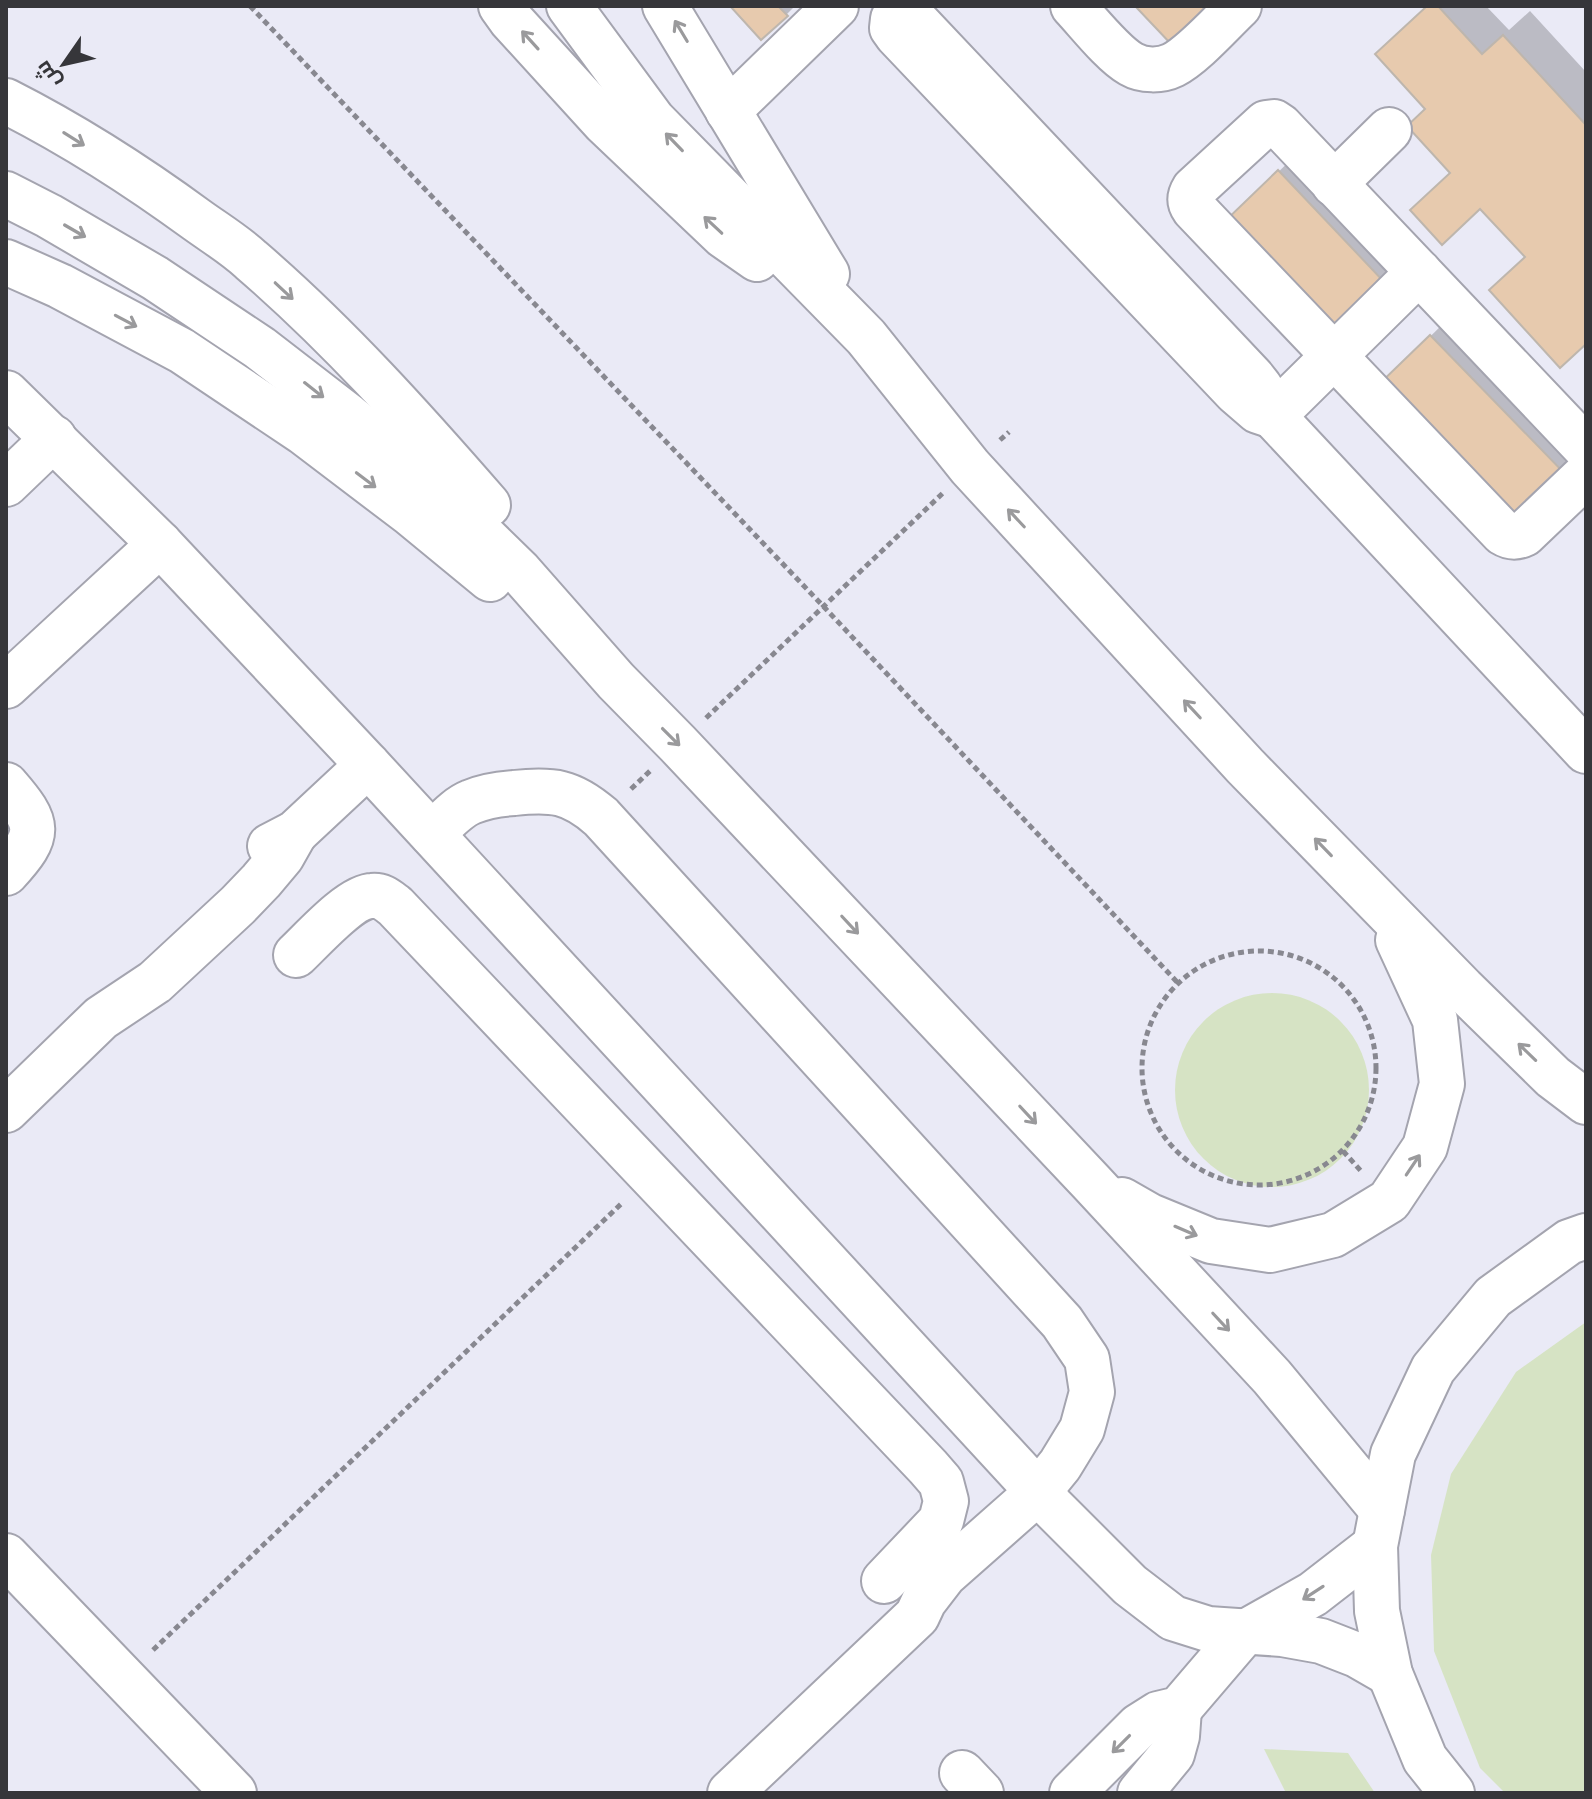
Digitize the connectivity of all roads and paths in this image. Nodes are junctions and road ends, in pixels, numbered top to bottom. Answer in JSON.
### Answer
{"nodes":[{"id":1,"x":250,"y":6,"type":"edge"},
{"id":2,"x":501,"y":6,"type":"edge"},
{"id":3,"x":569,"y":6,"type":"edge"},
{"id":4,"x":665,"y":6,"type":"edge"},
{"id":5,"x":836,"y":6,"type":"edge"},
{"id":6,"x":1073,"y":6,"type":"edge"},
{"id":7,"x":1239,"y":6,"type":"edge"},
{"id":8,"x":6,"y":101,"type":"edge"},
{"id":9,"x":728,"y":111,"type":"junction"},
{"id":10,"x":1389,"y":130,"type":"dead end"},
{"id":11,"x":1334,"y":184,"type":"junction"},
{"id":12,"x":6,"y":194,"type":"edge"},
{"id":13,"x":6,"y":262,"type":"edge"},
{"id":14,"x":1419,"y":272,"type":"junction"},
{"id":15,"x":866,"y":337,"type":"junction"},
{"id":16,"x":1334,"y":356,"type":"junction"},
{"id":17,"x":6,"y":393,"type":"edge"},
{"id":18,"x":1273,"y":416,"type":"junction"},
{"id":19,"x":1009,"y":432,"type":"dead end"},
{"id":20,"x":54,"y":438,"type":"junction"},
{"id":21,"x":1586,"y":448,"type":"edge"},
{"id":22,"x":970,"y":467,"type":"junction"},
{"id":23,"x":1586,"y":475,"type":"edge"},
{"id":24,"x":6,"y":484,"type":"edge"},
{"id":25,"x":160,"y":544,"type":"junction"},
{"id":26,"x":824,"y":607,"type":"junction"},
{"id":27,"x":616,"y":681,"type":"junction"},
{"id":28,"x":6,"y":686,"type":"edge"},
{"id":29,"x":678,"y":744,"type":"junction"},
{"id":30,"x":1586,"y":751,"type":"edge"},
{"id":31,"x":368,"y":765,"type":"junction"},
{"id":32,"x":6,"y":785,"type":"edge"},
{"id":33,"x":601,"y":817,"type":"junction"},
{"id":34,"x":432,"y":834,"type":"junction"},
{"id":35,"x":6,"y":873,"type":"edge"},
{"id":36,"x":1377,"y":903,"type":"junction"},
{"id":37,"x":296,"y":955,"type":"dead end"},
{"id":38,"x":1177,"y":982,"type":"junction"},
{"id":39,"x":1586,"y":1102,"type":"edge"},
{"id":40,"x":6,"y":1110,"type":"edge"},
{"id":41,"x":651,"y":1176,"type":"junction"},
{"id":42,"x":1092,"y":1183,"type":"junction"},
{"id":43,"x":1586,"y":1236,"type":"edge"},
{"id":44,"x":1045,"y":1499,"type":"junction"},
{"id":45,"x":1379,"y":1528,"type":"junction"},
{"id":46,"x":6,"y":1556,"type":"edge"},
{"id":47,"x":884,"y":1581,"type":"dead end"},
{"id":48,"x":1244,"y":1633,"type":"junction"},
{"id":49,"x":1390,"y":1674,"type":"junction"},
{"id":50,"x":124,"y":1678,"type":"junction"},
{"id":51,"x":1179,"y":1709,"type":"junction"},
{"id":52,"x":234,"y":1793,"type":"edge"},
{"id":53,"x":730,"y":1793,"type":"edge"},
{"id":54,"x":1072,"y":1793,"type":"edge"},
{"id":55,"x":1140,"y":1793,"type":"edge"},
{"id":56,"x":1452,"y":1793,"type":"edge"}],
"edges":[{"from":1,"to":26,"type":"path"},
{"from":15,"to":2,"type":"main road","one_way":true},
{"from":15,"to":3,"type":"main road","one_way":true},
{"from":9,"to":4,"type":"main road","one_way":true},
{"from":5,"to":9,"type":"main road"},
{"from":6,"to":7,"type":"main road"},
{"from":8,"to":27,"type":"main road","one_way":true},
{"from":9,"to":15,"type":"main road"},
{"from":10,"to":11,"type":"main road"},
{"from":11,"to":14,"type":"main road"},
{"from":11,"to":16,"type":"main road"},
{"from":12,"to":27,"type":"main road","one_way":true},
{"from":13,"to":27,"type":"main road","one_way":true},
{"from":14,"to":16,"type":"main road"},
{"from":14,"to":21,"type":"main road"},
{"from":15,"to":22,"type":"main road"},
{"from":16,"to":18,"type":"main road"},
{"from":16,"to":23,"type":"main road"},
{"from":17,"to":20,"type":"main road"},
{"from":18,"to":18,"type":"main road"},
{"from":18,"to":30,"type":"main road"},
{"from":19,"to":22,"type":"path"},
{"from":20,"to":24,"type":"main road"},
{"from":20,"to":25,"type":"main road"},
{"from":22,"to":26,"type":"path"},
{"from":36,"to":22,"type":"main road","one_way":true},
{"from":25,"to":28,"type":"main road"},
{"from":25,"to":31,"type":"main road"},
{"from":26,"to":29,"type":"path"},
{"from":26,"to":38,"type":"path"},
{"from":27,"to":29,"type":"main road","one_way":true},
{"from":29,"to":33,"type":"path"},
{"from":29,"to":42,"type":"main road","one_way":true},
{"from":31,"to":34,"type":"main road"},
{"from":31,"to":40,"type":"main road"},
{"from":32,"to":35,"type":"main road"},
{"from":33,"to":34,"type":"main road"},
{"from":33,"to":44,"type":"main road"},
{"from":34,"to":44,"type":"main road"},
{"from":39,"to":36,"type":"main road","one_way":true},
{"from":42,"to":36,"type":"main road","one_way":true},
{"from":37,"to":41,"type":"main road"},
{"from":38,"to":38,"type":"path"},
{"from":41,"to":47,"type":"main road"},
{"from":41,"to":50,"type":"path"},
{"from":42,"to":45,"type":"main road","one_way":true},
{"from":43,"to":45,"type":"main road"},
{"from":44,"to":48,"type":"main road"},
{"from":44,"to":53,"type":"main road"},
{"from":45,"to":48,"type":"main road","one_way":true},
{"from":45,"to":49,"type":"main road"},
{"from":46,"to":50,"type":"main road"},
{"from":48,"to":49,"type":"main road"},
{"from":48,"to":51,"type":"main road"},
{"from":49,"to":56,"type":"main road"},
{"from":50,"to":52,"type":"main road"},
{"from":51,"to":54,"type":"main road","one_way":true},
{"from":51,"to":55,"type":"main road"}]}
